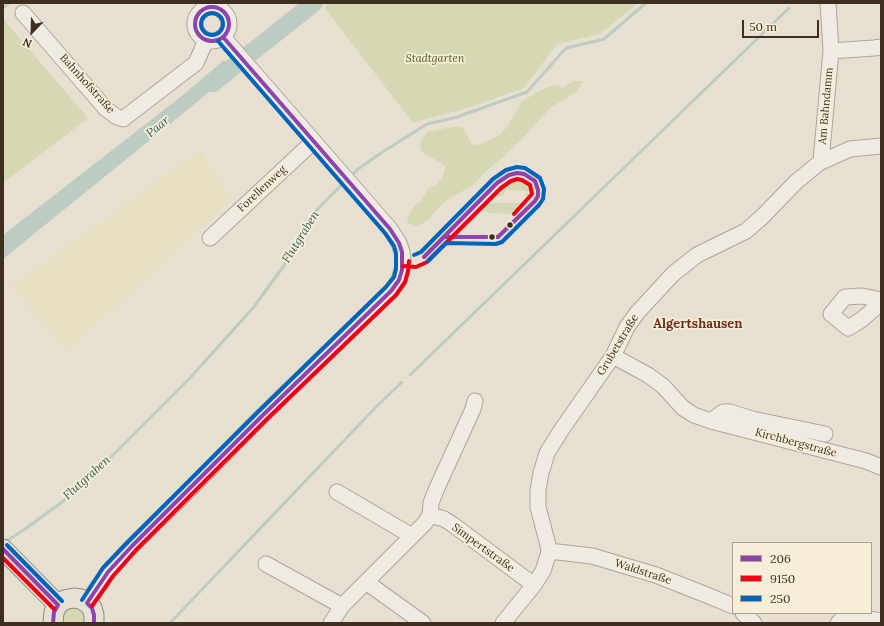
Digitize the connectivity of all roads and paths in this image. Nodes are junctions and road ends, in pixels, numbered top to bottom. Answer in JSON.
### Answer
{"nodes":[{"id":1,"x":828,"y":3,"type":"edge"},
{"id":2,"x":198,"y":7,"type":"edge"},
{"id":3,"x":228,"y":7,"type":"edge"},
{"id":4,"x":23,"y":13,"type":"dead end"},
{"id":5,"x":223,"y":38,"type":"junction"},
{"id":6,"x":206,"y":40,"type":"junction"},
{"id":7,"x":881,"y":47,"type":"edge"},
{"id":8,"x":831,"y":51,"type":"junction"},
{"id":9,"x":314,"y":141,"type":"junction"},
{"id":10,"x":881,"y":146,"type":"edge"},
{"id":11,"x":821,"y":161,"type":"junction"},
{"id":12,"x":210,"y":238,"type":"dead end"},
{"id":13,"x":613,"y":356,"type":"junction"},
{"id":14,"x":474,"y":401,"type":"dead end"},
{"id":15,"x":711,"y":421,"type":"junction"},
{"id":16,"x":825,"y":434,"type":"dead end"},
{"id":17,"x":881,"y":467,"type":"edge"},
{"id":18,"x":337,"y":492,"type":"dead end"},
{"id":19,"x":430,"y":515,"type":"junction"},
{"id":20,"x":412,"y":536,"type":"junction"},
{"id":21,"x":549,"y":552,"type":"junction"},
{"id":22,"x":8,"y":555,"type":"edge"},
{"id":23,"x":266,"y":564,"type":"dead end"},
{"id":24,"x":366,"y":582,"type":"junction"},
{"id":25,"x":534,"y":585,"type":"junction"},
{"id":26,"x":87,"y":603,"type":"junction"},
{"id":27,"x":58,"y":605,"type":"junction"},
{"id":28,"x":342,"y":606,"type":"junction"},
{"id":29,"x":732,"y":606,"type":"edge"},
{"id":30,"x":744,"y":614,"type":"edge"},
{"id":31,"x":881,"y":621,"type":"edge"},
{"id":32,"x":53,"y":623,"type":"edge"},
{"id":33,"x":94,"y":623,"type":"edge"},
{"id":34,"x":331,"y":623,"type":"edge"},
{"id":35,"x":423,"y":623,"type":"edge"},
{"id":36,"x":503,"y":623,"type":"edge"},
{"id":37,"x":754,"y":623,"type":"edge"},
{"id":38,"x":838,"y":623,"type":"edge"}],
"edges":[{"from":1,"to":8,"type":"street","name":"Am Bahndamm"},
{"from":2,"to":3,"type":"street"},
{"from":2,"to":6,"type":"street"},
{"from":3,"to":5,"type":"street"},
{"from":4,"to":6,"type":"street","name":"Bahnhofstraße"},
{"from":5,"to":6,"type":"street"},
{"from":5,"to":9,"type":"street"},
{"from":7,"to":8,"type":"street"},
{"from":8,"to":11,"type":"street","name":"Am Bahndamm"},
{"from":9,"to":12,"type":"street","name":"Forellenweg"},
{"from":9,"to":26,"type":"street"},
{"from":10,"to":11,"type":"street","name":"Grubetstraße"},
{"from":11,"to":13,"type":"street","name":"Grubetstraße"},
{"from":13,"to":15,"type":"street","name":"Kirchbergstraße"},
{"from":13,"to":21,"type":"street","name":"Grubetstraße"},
{"from":14,"to":19,"type":"street"},
{"from":15,"to":16,"type":"street","name":"Kirchbergstraße"},
{"from":15,"to":17,"type":"street","name":"Kirchbergstraße"},
{"from":18,"to":20,"type":"street"},
{"from":19,"to":20,"type":"street"},
{"from":19,"to":25,"type":"street","name":"Simpertstraße"},
{"from":20,"to":24,"type":"street"},
{"from":21,"to":25,"type":"street","name":"Grubetstraße"},
{"from":21,"to":29,"type":"street","name":"Waldstraße"},
{"from":22,"to":27,"type":"main road"},
{"from":23,"to":28,"type":"street"},
{"from":24,"to":28,"type":"street"},
{"from":24,"to":35,"type":"street"},
{"from":25,"to":36,"type":"street","name":"Grubetstraße"},
{"from":26,"to":27,"type":"main road"},
{"from":26,"to":33,"type":"main road"},
{"from":27,"to":32,"type":"main road"},
{"from":28,"to":34,"type":"street"},
{"from":30,"to":37,"type":"street"},
{"from":31,"to":38,"type":"street"}]}
